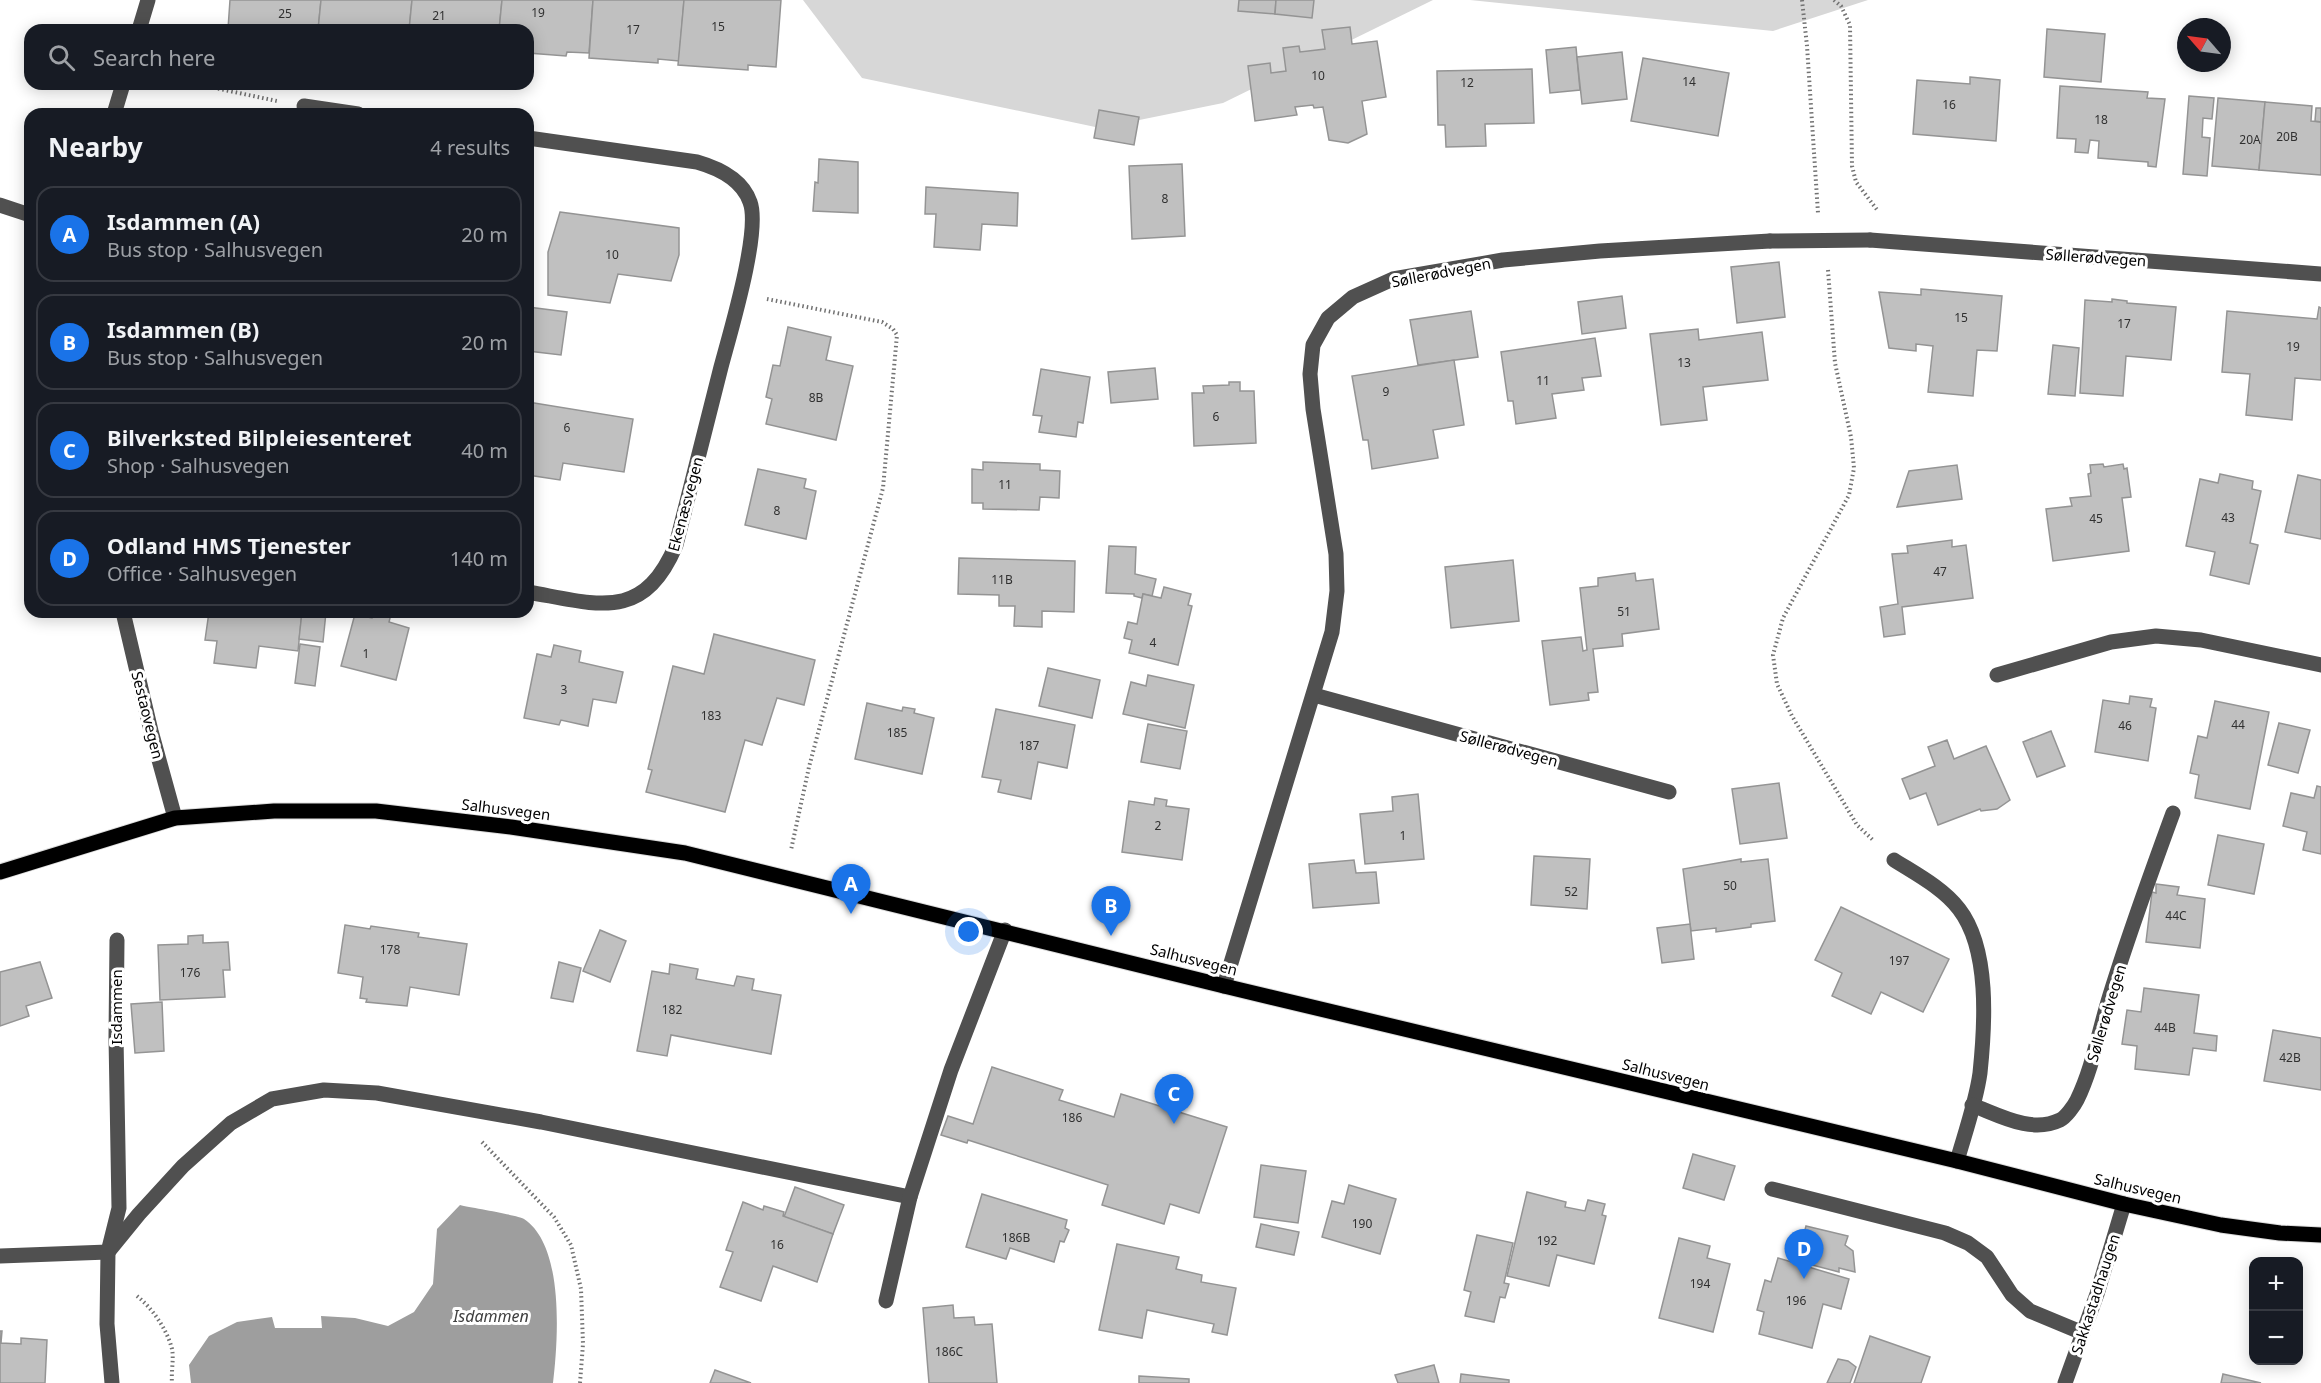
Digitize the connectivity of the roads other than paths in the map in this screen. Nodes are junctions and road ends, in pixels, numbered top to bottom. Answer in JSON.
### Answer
{"nodes":[{"id":1,"x":148,"y":0,"type":"edge"},
{"id":2,"x":141,"y":24,"type":"edge"},
{"id":3,"x":121,"y":90,"type":"edge"},
{"id":4,"x":304,"y":106,"type":"road end"},
{"id":5,"x":116,"y":108,"type":"edge"},
{"id":6,"x":318,"y":108,"type":"edge"},
{"id":7,"x":534,"y":139,"type":"edge"},
{"id":8,"x":0,"y":205,"type":"edge"},
{"id":9,"x":24,"y":213,"type":"edge"},
{"id":10,"x":2321,"y":274,"type":"edge"},
{"id":11,"x":534,"y":593,"type":"edge"},
{"id":12,"x":124,"y":618,"type":"edge"},
{"id":13,"x":2321,"y":665,"type":"edge"},
{"id":14,"x":1997,"y":675,"type":"dead end"},
{"id":15,"x":1314,"y":695,"type":"junction"},
{"id":16,"x":1669,"y":792,"type":"dead end"},
{"id":17,"x":2173,"y":813,"type":"dead end"},
{"id":18,"x":175,"y":818,"type":"junction"},
{"id":19,"x":1894,"y":860,"type":"road end"},
{"id":20,"x":0,"y":872,"type":"edge"},
{"id":21,"x":1005,"y":930,"type":"junction"},
{"id":22,"x":117,"y":940,"type":"dead end"},
{"id":23,"x":1224,"y":986,"type":"junction"},
{"id":24,"x":1972,"y":1105,"type":"junction"},
{"id":25,"x":1957,"y":1161,"type":"junction"},
{"id":26,"x":1772,"y":1188,"type":"dead end"},
{"id":27,"x":910,"y":1197,"type":"junction"},
{"id":28,"x":2124,"y":1204,"type":"junction"},
{"id":29,"x":2321,"y":1235,"type":"edge"},
{"id":30,"x":108,"y":1252,"type":"junction"},
{"id":31,"x":0,"y":1256,"type":"edge"},
{"id":32,"x":886,"y":1301,"type":"dead end"},
{"id":33,"x":2083,"y":1333,"type":"junction"},
{"id":34,"x":112,"y":1383,"type":"edge"},
{"id":35,"x":2065,"y":1383,"type":"edge"}],
"edges":[{"from":1,"to":2,"type":"street"},
{"from":3,"to":5,"type":"street"},
{"from":4,"to":6,"type":"street"},
{"from":7,"to":11,"type":"street","name":"Ekenæsvegen"},
{"from":8,"to":9,"type":"street"},
{"from":10,"to":15,"type":"street","name":"Søllerødvegen","bridge":true},
{"from":12,"to":18,"type":"street","name":"Sestaovegen"},
{"from":13,"to":14,"type":"street"},
{"from":15,"to":16,"type":"street","name":"Søllerødvegen"},
{"from":15,"to":23,"type":"street","name":"Søllerødvegen"},
{"from":17,"to":24,"type":"street","name":"Søllerødvegen"},
{"from":18,"to":20,"type":"main road","name":"Salhusvegen"},
{"from":18,"to":21,"type":"main road","name":"Salhusvegen"},
{"from":19,"to":24,"type":"street"},
{"from":21,"to":23,"type":"main road","name":"Salhusvegen"},
{"from":21,"to":27,"type":"street"},
{"from":22,"to":30,"type":"street","name":"Isdammen"},
{"from":23,"to":25,"type":"main road","name":"Salhusvegen"},
{"from":24,"to":25,"type":"street"},
{"from":25,"to":28,"type":"main road","name":"Salhusvegen"},
{"from":26,"to":33,"type":"street"},
{"from":27,"to":30,"type":"street"},
{"from":27,"to":32,"type":"street"},
{"from":28,"to":29,"type":"main road","name":"Salhusvegen"},
{"from":28,"to":33,"type":"street","name":"Sakkastadhaugen"},
{"from":30,"to":31,"type":"street"},
{"from":30,"to":34,"type":"street","name":"Isdammen"},
{"from":33,"to":35,"type":"street","name":"Sakkastadhaugen"}]}
